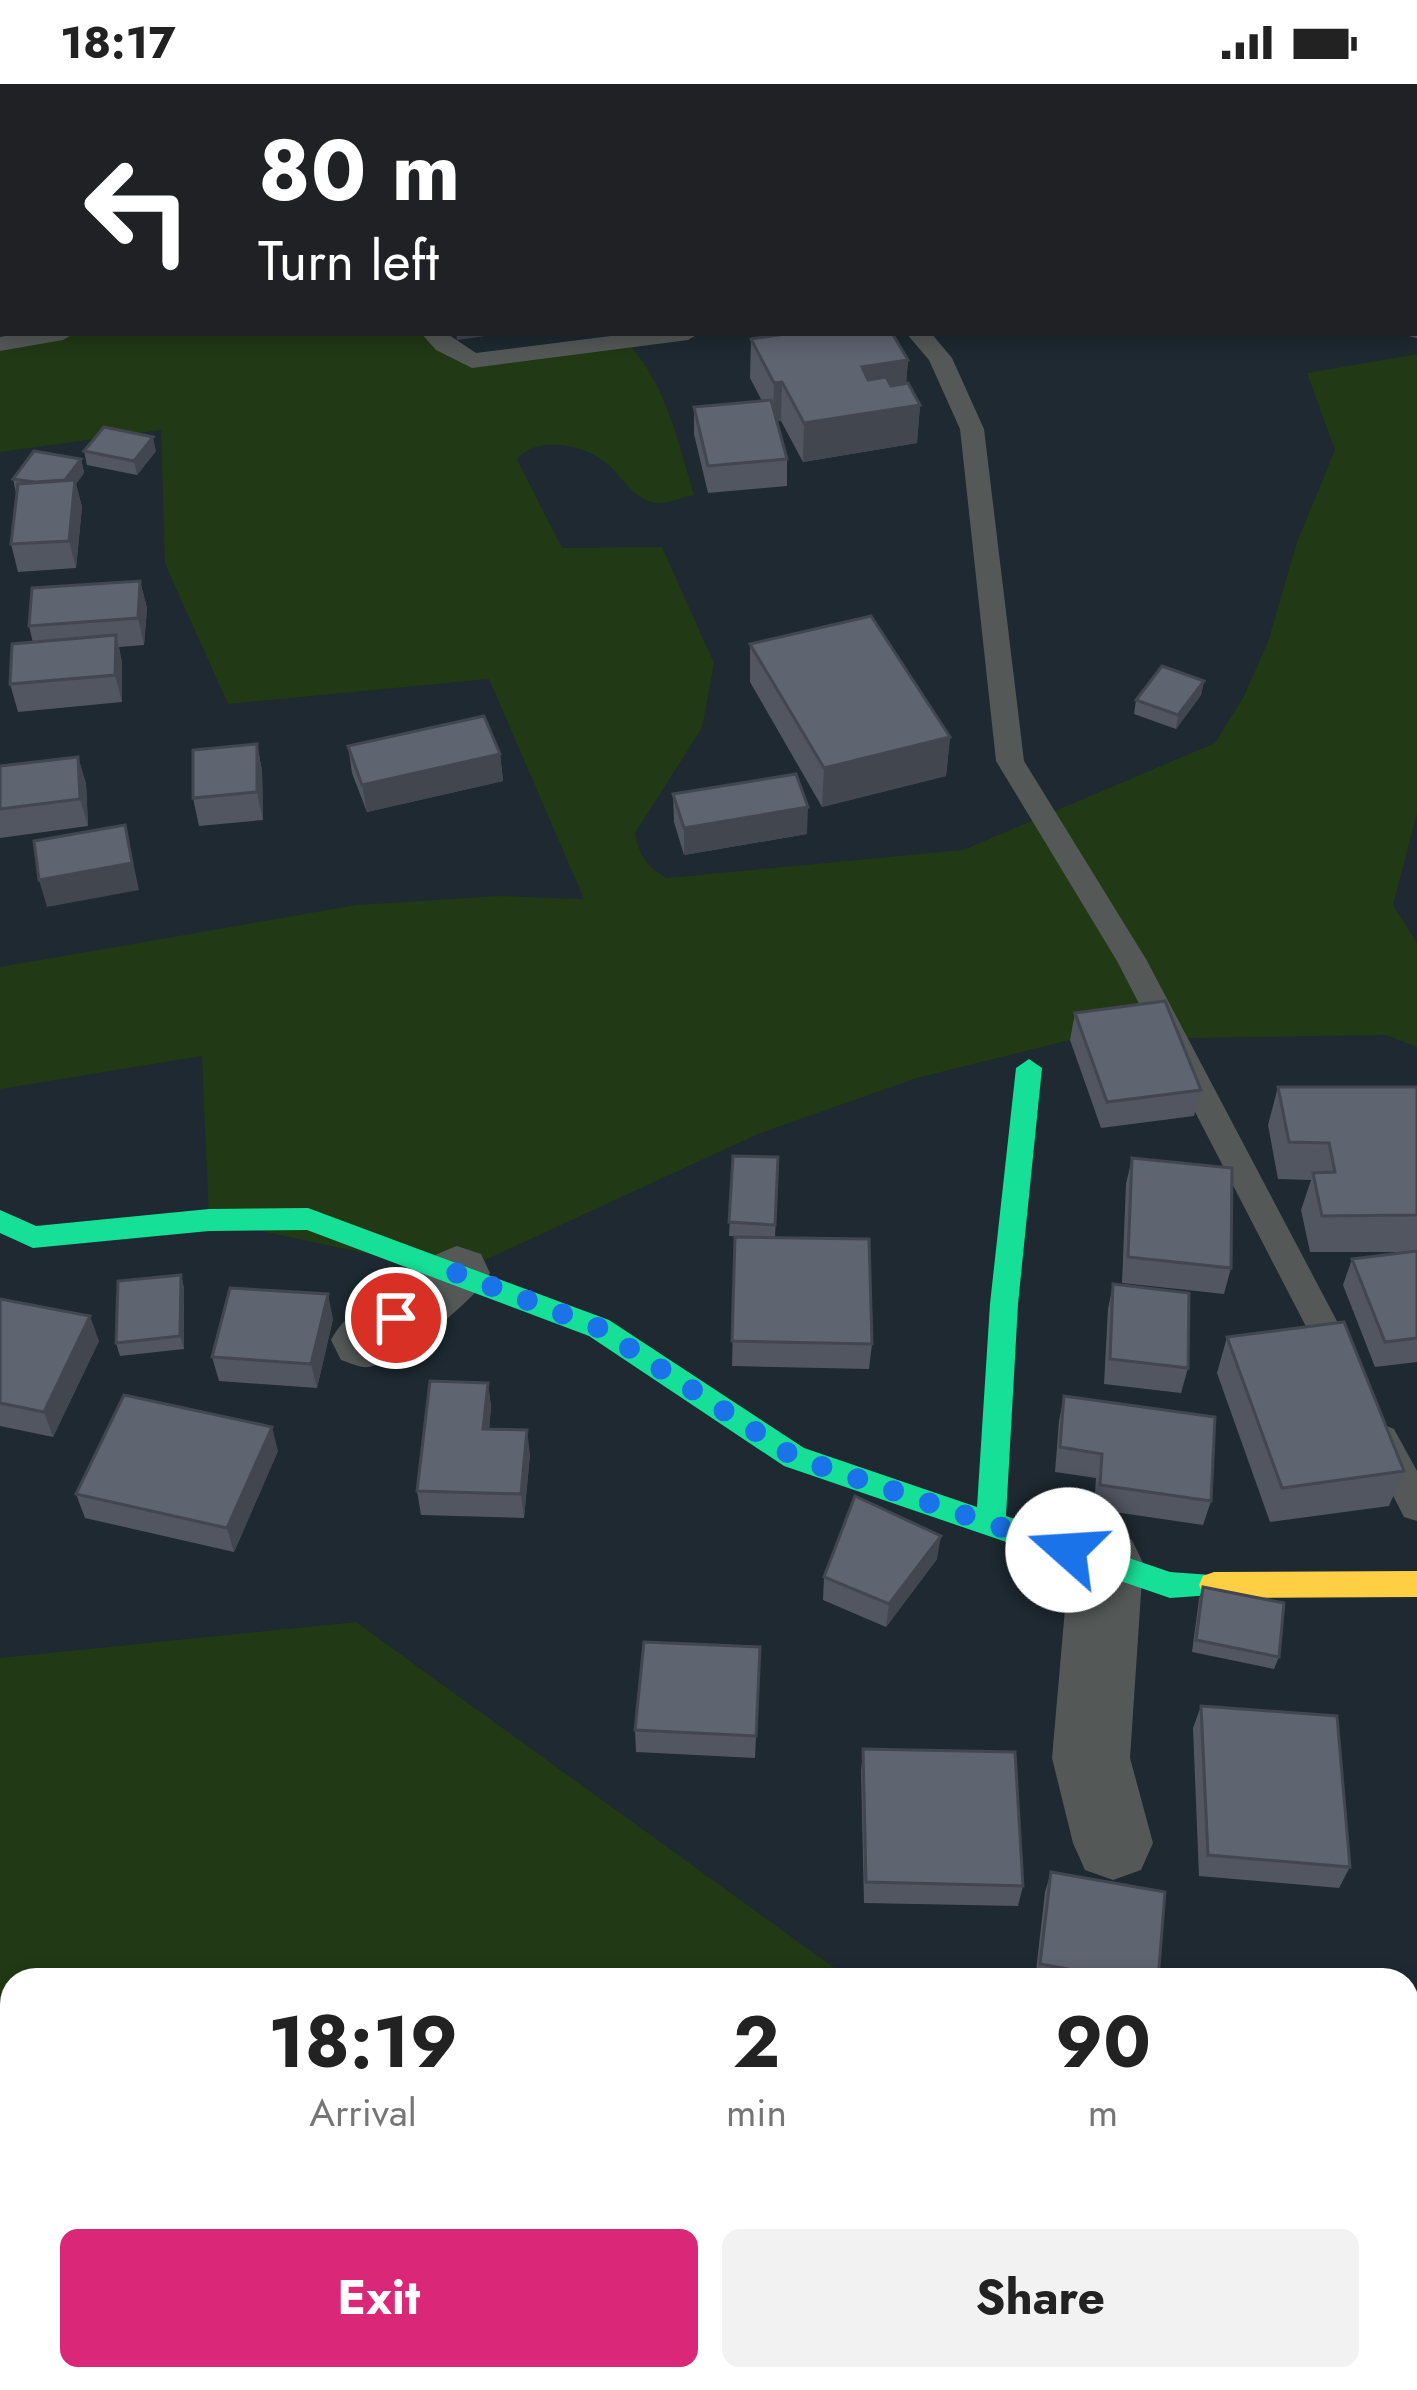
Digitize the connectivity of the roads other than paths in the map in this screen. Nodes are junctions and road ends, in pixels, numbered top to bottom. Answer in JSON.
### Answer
{"nodes":[{"id":1,"x":46,"y":336,"type":"edge"},
{"id":2,"x":436,"y":336,"type":"edge"},
{"id":3,"x":665,"y":336,"type":"edge"},
{"id":4,"x":921,"y":336,"type":"edge"},
{"id":5,"x":0,"y":344,"type":"edge"},
{"id":6,"x":1029,"y":1068,"type":"dead end"},
{"id":7,"x":0,"y":1221,"type":"edge"},
{"id":8,"x":457,"y":1273,"type":"junction"},
{"id":9,"x":365,"y":1340,"type":"dead end"},
{"id":10,"x":1351,"y":1380,"type":"edge"},
{"id":11,"x":1373,"y":1422,"type":"edge"},
{"id":12,"x":1417,"y":1506,"type":"edge"},
{"id":13,"x":991,"y":1524,"type":"junction"},
{"id":14,"x":1106,"y":1563,"type":"junction"},
{"id":15,"x":1417,"y":1584,"type":"edge"},
{"id":16,"x":1113,"y":1843,"type":"dead end"}],
"edges":[{"from":1,"to":5,"type":"lane"},
{"from":2,"to":3,"type":"lane"},
{"from":4,"to":10,"type":"lane"},
{"from":6,"to":13,"type":"street"},
{"from":7,"to":8,"type":"street"},
{"from":8,"to":9,"type":"street"},
{"from":8,"to":13,"type":"street"},
{"from":11,"to":12,"type":"lane"},
{"from":13,"to":14,"type":"street"},
{"from":14,"to":15,"type":"street"},
{"from":14,"to":16,"type":"street"}]}
